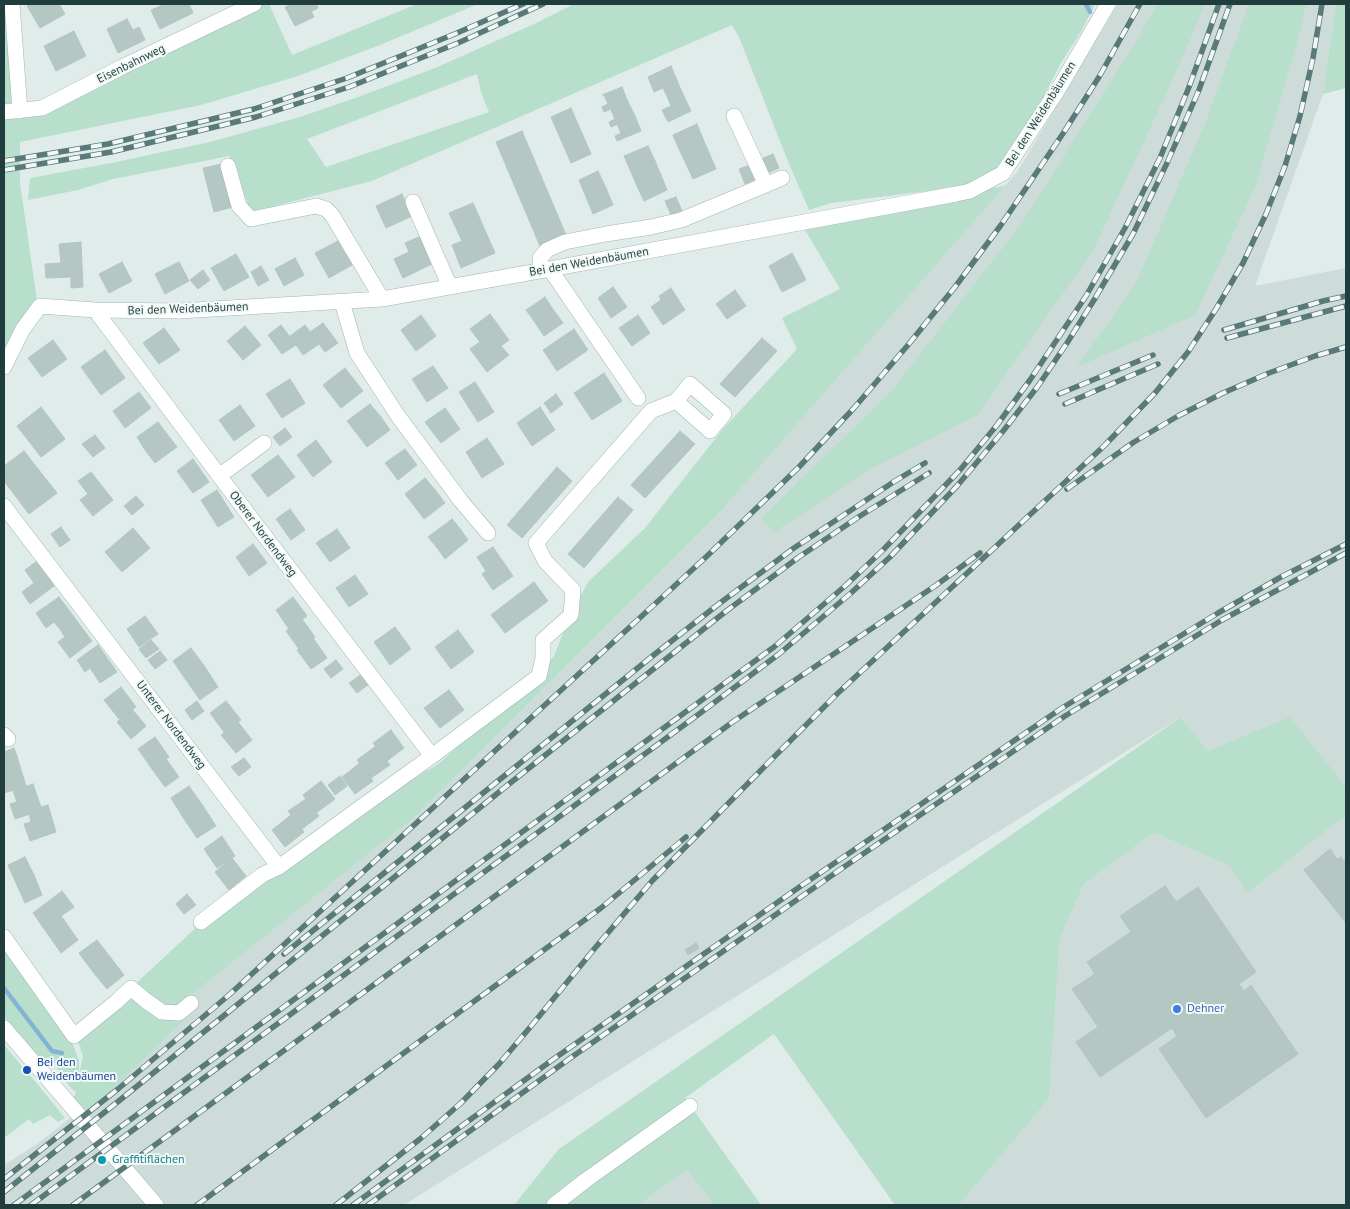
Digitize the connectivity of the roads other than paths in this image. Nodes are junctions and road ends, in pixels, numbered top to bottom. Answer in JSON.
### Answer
{"nodes":[{"id":1,"x":12,"y":4,"type":"edge"},
{"id":2,"x":254,"y":4,"type":"edge"},
{"id":3,"x":1108,"y":4,"type":"edge"},
{"id":4,"x":20,"y":110,"type":"junction"},
{"id":5,"x":4,"y":112,"type":"edge"},
{"id":6,"x":734,"y":116,"type":"dead end"},
{"id":7,"x":228,"y":166,"type":"dead end"},
{"id":8,"x":782,"y":178,"type":"dead end"},
{"id":9,"x":766,"y":185,"type":"junction"},
{"id":10,"x":413,"y":202,"type":"dead end"},
{"id":11,"x":545,"y":270,"type":"junction"},
{"id":12,"x":450,"y":287,"type":"junction"},
{"id":13,"x":382,"y":299,"type":"junction"},
{"id":14,"x":342,"y":302,"type":"junction"},
{"id":15,"x":95,"y":310,"type":"junction"},
{"id":16,"x":4,"y":367,"type":"edge"},
{"id":17,"x":638,"y":398,"type":"dead end"},
{"id":18,"x":676,"y":401,"type":"dead end"},
{"id":19,"x":264,"y":443,"type":"dead end"},
{"id":20,"x":219,"y":476,"type":"junction"},
{"id":21,"x":4,"y":506,"type":"edge"},
{"id":22,"x":488,"y":533,"type":"dead end"},
{"id":23,"x":432,"y":756,"type":"junction"},
{"id":24,"x":279,"y":867,"type":"junction"},
{"id":25,"x":201,"y":922,"type":"dead end"},
{"id":26,"x":4,"y":937,"type":"edge"},
{"id":27,"x":191,"y":1003,"type":"dead end"},
{"id":28,"x":4,"y":1028,"type":"edge"},
{"id":29,"x":690,"y":1106,"type":"dead end"},
{"id":30,"x":156,"y":1205,"type":"edge"},
{"id":31,"x":554,"y":1205,"type":"edge"}],
"edges":[{"from":1,"to":4,"type":"street"},
{"from":2,"to":4,"type":"street","name":"Eisenbahnweg"},
{"from":3,"to":11,"type":"street","name":"Bei den Weidenbäumen"},
{"from":4,"to":5,"type":"street","name":"Eisenbahnweg"},
{"from":6,"to":9,"type":"street"},
{"from":7,"to":13,"type":"street"},
{"from":8,"to":9,"type":"street"},
{"from":9,"to":11,"type":"street"},
{"from":10,"to":12,"type":"street"},
{"from":11,"to":12,"type":"street","name":"Bei den Weidenbäumen"},
{"from":11,"to":17,"type":"street"},
{"from":12,"to":13,"type":"street","name":"Bei den Weidenbäumen"},
{"from":13,"to":14,"type":"street","name":"Bei den Weidenbäumen"},
{"from":14,"to":15,"type":"street","name":"Bei den Weidenbäumen"},
{"from":14,"to":22,"type":"street"},
{"from":15,"to":16,"type":"street","name":"Bei den Weidenbäumen"},
{"from":15,"to":20,"type":"street","name":"Oberer Nordendweg"},
{"from":18,"to":23,"type":"street"},
{"from":19,"to":20,"type":"street"},
{"from":20,"to":23,"type":"street","name":"Oberer Nordendweg"},
{"from":21,"to":24,"type":"street","name":"Unterer Nordendweg"},
{"from":23,"to":24,"type":"street"},
{"from":24,"to":25,"type":"street"},
{"from":26,"to":27,"type":"street"},
{"from":28,"to":30,"type":"street"},
{"from":29,"to":31,"type":"street"}]}
